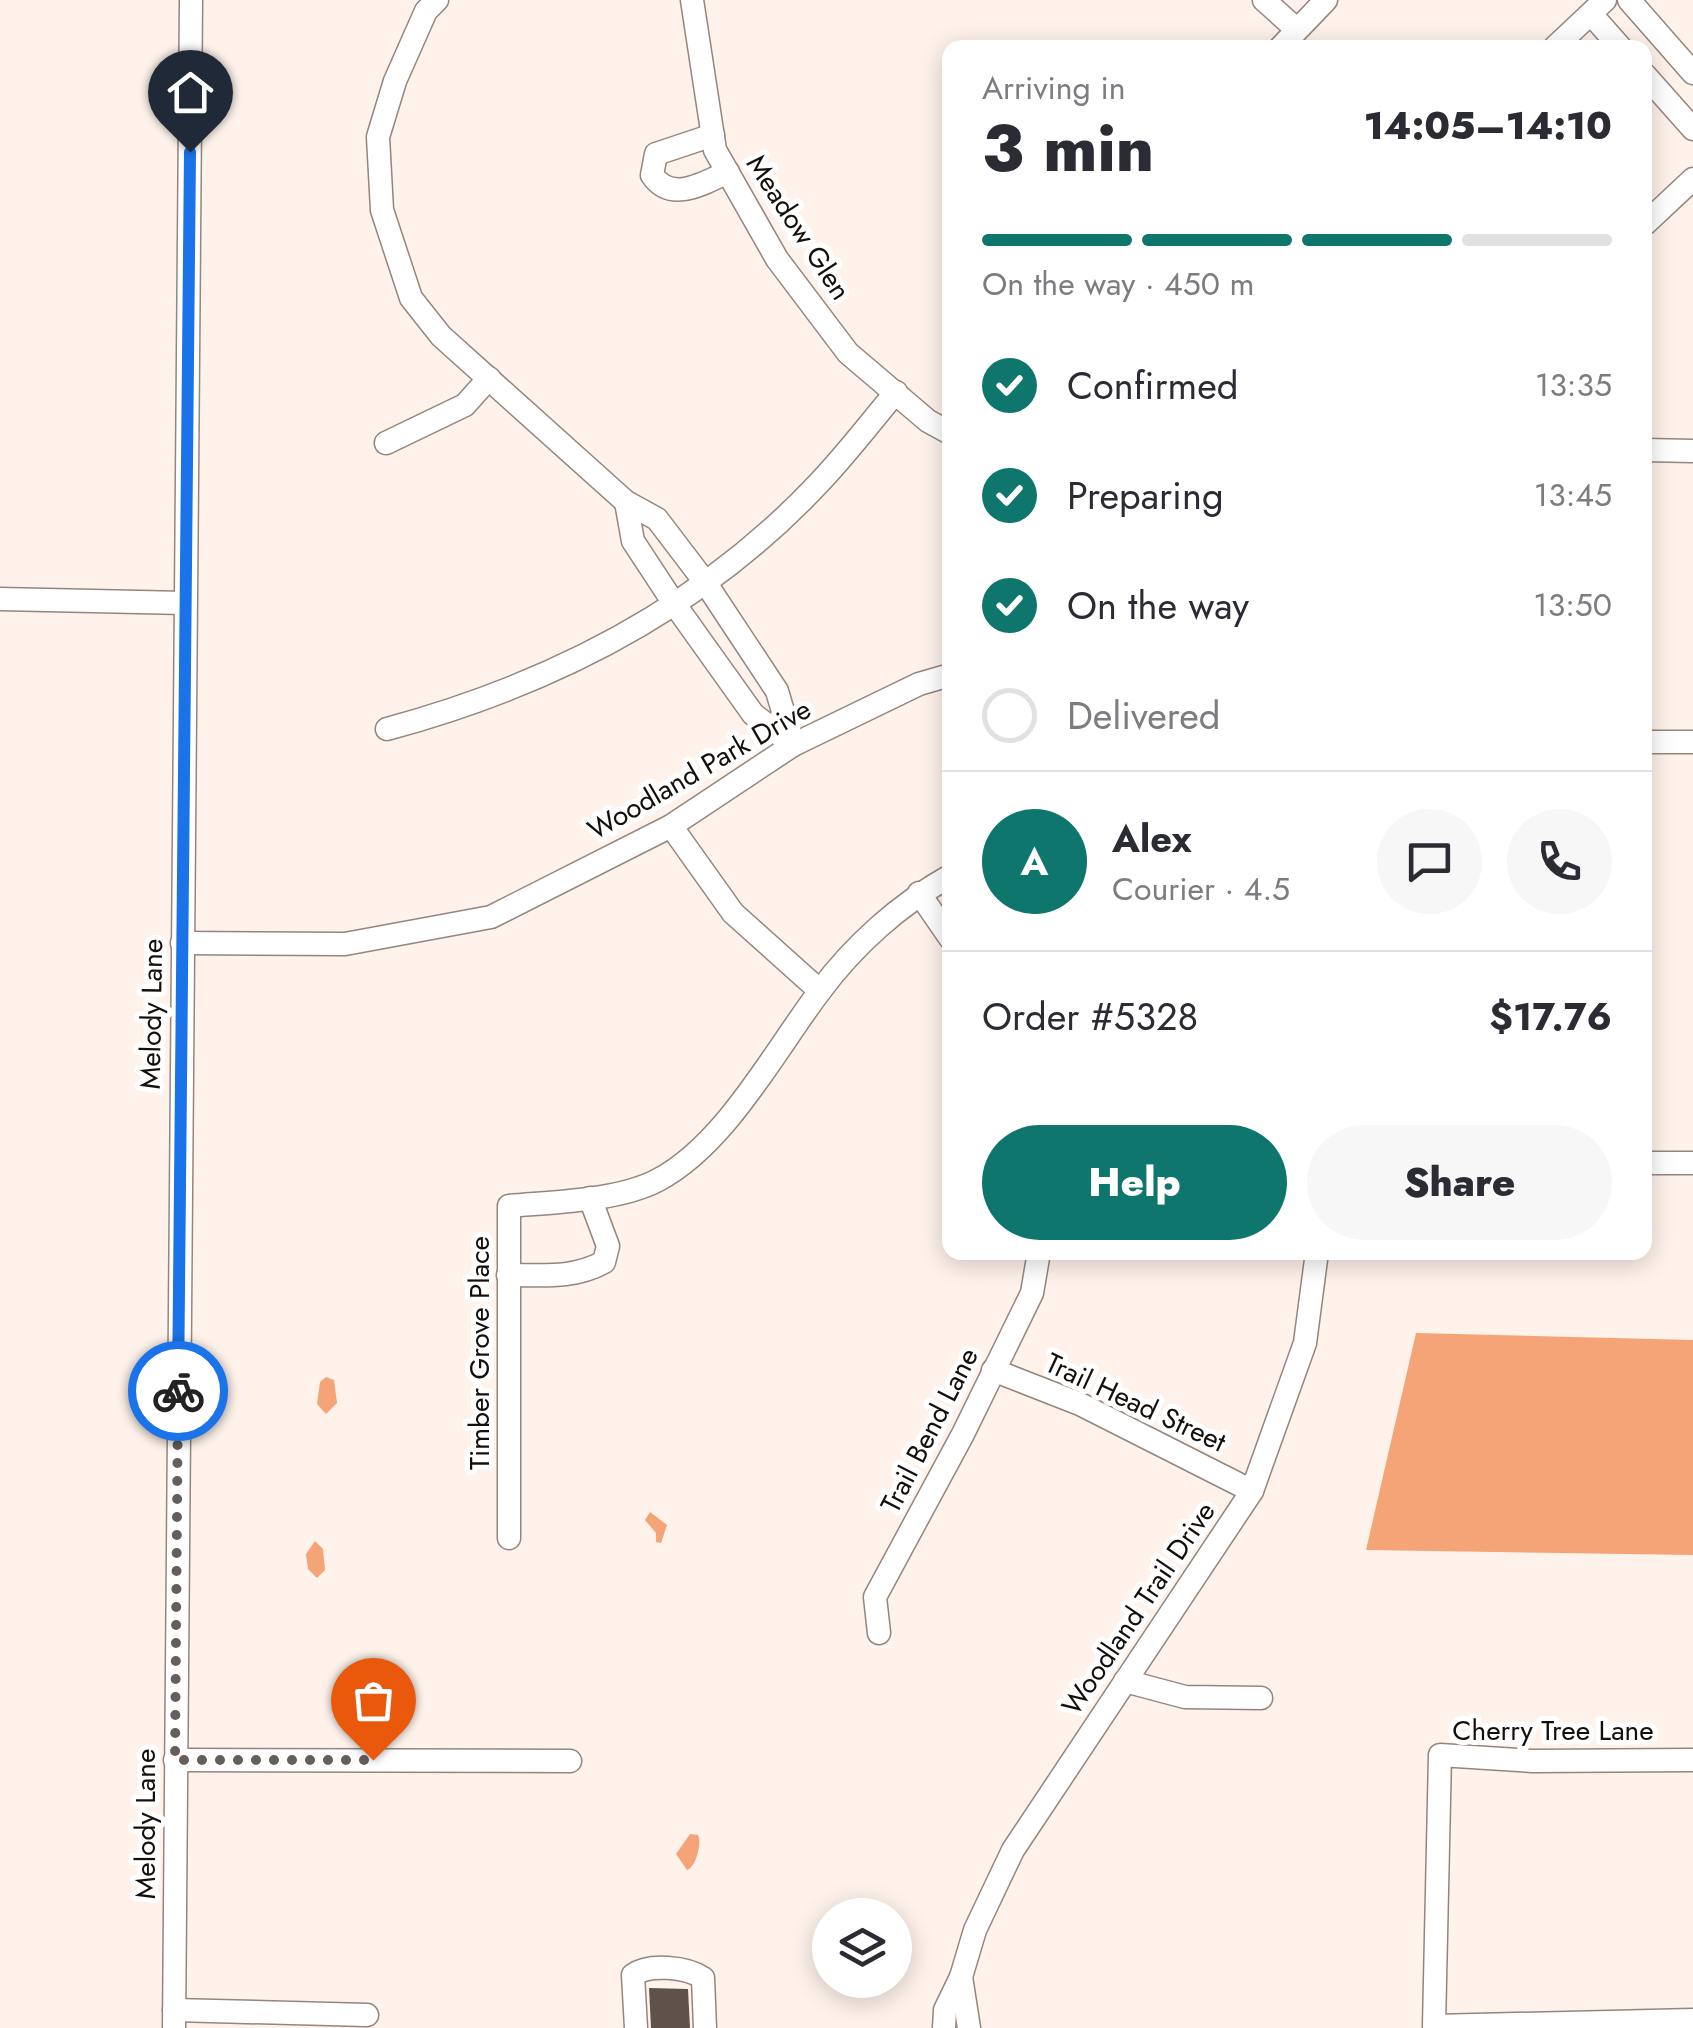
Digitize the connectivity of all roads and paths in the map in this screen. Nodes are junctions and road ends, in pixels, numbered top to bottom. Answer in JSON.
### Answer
{"nodes":[{"id":1,"x":191,"y":0,"type":"edge"},
{"id":2,"x":437,"y":0,"type":"edge"},
{"id":3,"x":692,"y":0,"type":"edge"},
{"id":4,"x":1264,"y":0,"type":"edge"},
{"id":5,"x":1326,"y":0,"type":"edge"},
{"id":6,"x":1629,"y":0,"type":"edge"},
{"id":7,"x":1598,"y":7,"type":"edge"},
{"id":8,"x":1295,"y":28,"type":"junction"},
{"id":9,"x":1286,"y":40,"type":"edge"},
{"id":10,"x":1563,"y":40,"type":"edge"},
{"id":11,"x":1617,"y":40,"type":"edge"},
{"id":12,"x":1693,"y":73,"type":"edge"},
{"id":13,"x":1652,"y":83,"type":"edge"},
{"id":14,"x":1693,"y":128,"type":"edge"},
{"id":15,"x":713,"y":135,"type":"junction"},
{"id":16,"x":728,"y":172,"type":"junction"},
{"id":17,"x":1693,"y":179,"type":"edge"},
{"id":18,"x":1652,"y":217,"type":"edge"},
{"id":19,"x":489,"y":378,"type":"junction"},
{"id":20,"x":896,"y":392,"type":"junction"},
{"id":21,"x":942,"y":428,"type":"edge"},
{"id":22,"x":386,"y":443,"type":"dead end"},
{"id":23,"x":1652,"y":450,"type":"edge"},
{"id":24,"x":1693,"y":452,"type":"edge"},
{"id":25,"x":626,"y":502,"type":"junction"},
{"id":26,"x":705,"y":582,"type":"junction"},
{"id":27,"x":0,"y":599,"type":"edge"},
{"id":28,"x":673,"y":602,"type":"junction"},
{"id":29,"x":185,"y":603,"type":"junction"},
{"id":30,"x":942,"y":677,"type":"edge"},
{"id":31,"x":387,"y":729,"type":"dead end"},
{"id":32,"x":1652,"y":742,"type":"edge"},
{"id":33,"x":1693,"y":742,"type":"edge"},
{"id":34,"x":793,"y":745,"type":"junction"},
{"id":35,"x":671,"y":826,"type":"junction"},
{"id":36,"x":942,"y":880,"type":"edge"},
{"id":37,"x":919,"y":893,"type":"junction"},
{"id":38,"x":942,"y":926,"type":"edge"},
{"id":39,"x":182,"y":943,"type":"junction"},
{"id":40,"x":820,"y":990,"type":"junction"},
{"id":41,"x":1652,"y":1163,"type":"edge"},
{"id":42,"x":1693,"y":1163,"type":"edge"},
{"id":43,"x":590,"y":1198,"type":"junction"},
{"id":44,"x":1038,"y":1260,"type":"edge"},
{"id":45,"x":1316,"y":1260,"type":"edge"},
{"id":46,"x":508,"y":1274,"type":"junction"},
{"id":47,"x":993,"y":1370,"type":"junction"},
{"id":48,"x":1252,"y":1491,"type":"junction"},
{"id":49,"x":509,"y":1538,"type":"dead end"},
{"id":50,"x":878,"y":1633,"type":"dead end"},
{"id":51,"x":1125,"y":1680,"type":"junction"},
{"id":52,"x":1261,"y":1698,"type":"dead end"},
{"id":53,"x":175,"y":1760,"type":"junction"},
{"id":54,"x":1693,"y":1760,"type":"edge"},
{"id":55,"x":570,"y":1761,"type":"dead end"},
{"id":56,"x":961,"y":1977,"type":"junction"},
{"id":57,"x":367,"y":2016,"type":"dead end"},
{"id":58,"x":174,"y":2019,"type":"edge"},
{"id":59,"x":1693,"y":2020,"type":"edge"},
{"id":60,"x":1434,"y":2027,"type":"edge"},
{"id":61,"x":636,"y":2028,"type":"edge"},
{"id":62,"x":706,"y":2028,"type":"edge"},
{"id":63,"x":944,"y":2028,"type":"edge"},
{"id":64,"x":969,"y":2028,"type":"edge"}],
"edges":[{"from":1,"to":29,"type":"street","name":"Melody Lane"},
{"from":2,"to":19,"type":"street"},
{"from":3,"to":15,"type":"street","name":"Meadow Glen"},
{"from":4,"to":8,"type":"street"},
{"from":5,"to":8,"type":"street"},
{"from":6,"to":12,"type":"street"},
{"from":7,"to":10,"type":"street"},
{"from":7,"to":11,"type":"street"},
{"from":8,"to":9,"type":"street"},
{"from":13,"to":14,"type":"street"},
{"from":15,"to":16,"type":"street","name":"Meadow Glen"},
{"from":15,"to":16,"type":"street"},
{"from":16,"to":20,"type":"street","name":"Meadow Glen"},
{"from":17,"to":18,"type":"street"},
{"from":19,"to":22,"type":"street"},
{"from":19,"to":25,"type":"street"},
{"from":20,"to":21,"type":"street","name":"Meadow Glen"},
{"from":20,"to":26,"type":"street"},
{"from":23,"to":24,"type":"street"},
{"from":25,"to":26,"type":"street"},
{"from":25,"to":28,"type":"street"},
{"from":26,"to":28,"type":"street"},
{"from":26,"to":34,"type":"street"},
{"from":27,"to":29,"type":"street"},
{"from":28,"to":31,"type":"street"},
{"from":28,"to":34,"type":"street"},
{"from":29,"to":39,"type":"street","name":"Melody Lane"},
{"from":30,"to":34,"type":"street","name":"Woodland Park Drive"},
{"from":32,"to":33,"type":"street"},
{"from":34,"to":35,"type":"street","name":"Woodland Park Drive"},
{"from":35,"to":39,"type":"street","name":"Woodland Park Drive"},
{"from":35,"to":40,"type":"street"},
{"from":36,"to":37,"type":"street","name":"Timber Grove Place"},
{"from":37,"to":38,"type":"street"},
{"from":37,"to":40,"type":"street","name":"Timber Grove Place"},
{"from":39,"to":53,"type":"street","name":"Melody Lane"},
{"from":40,"to":43,"type":"street","name":"Timber Grove Place"},
{"from":41,"to":42,"type":"street"},
{"from":43,"to":46,"type":"street","name":"Timber Grove Place"},
{"from":43,"to":46,"type":"street"},
{"from":44,"to":47,"type":"street","name":"Trail Bend Lane"},
{"from":45,"to":48,"type":"street","name":"Woodland Trail Drive"},
{"from":46,"to":49,"type":"street","name":"Timber Grove Place"},
{"from":47,"to":48,"type":"street","name":"Trail Head Street"},
{"from":47,"to":50,"type":"street","name":"Trail Bend Lane"},
{"from":48,"to":51,"type":"street","name":"Woodland Trail Drive"},
{"from":51,"to":52,"type":"street"},
{"from":51,"to":56,"type":"street","name":"Woodland Trail Drive"},
{"from":53,"to":55,"type":"street"},
{"from":53,"to":58,"type":"street","name":"Melody Lane"},
{"from":54,"to":60,"type":"street","name":"Cherry Tree Lane"},
{"from":56,"to":63,"type":"street","name":"Woodland Trail Drive"},
{"from":56,"to":64,"type":"street","name":"Woodland Trail Drive"},
{"from":57,"to":58,"type":"street"},
{"from":59,"to":60,"type":"street","name":"Cherry Tree Lane"},
{"from":61,"to":62,"type":"street"}]}
